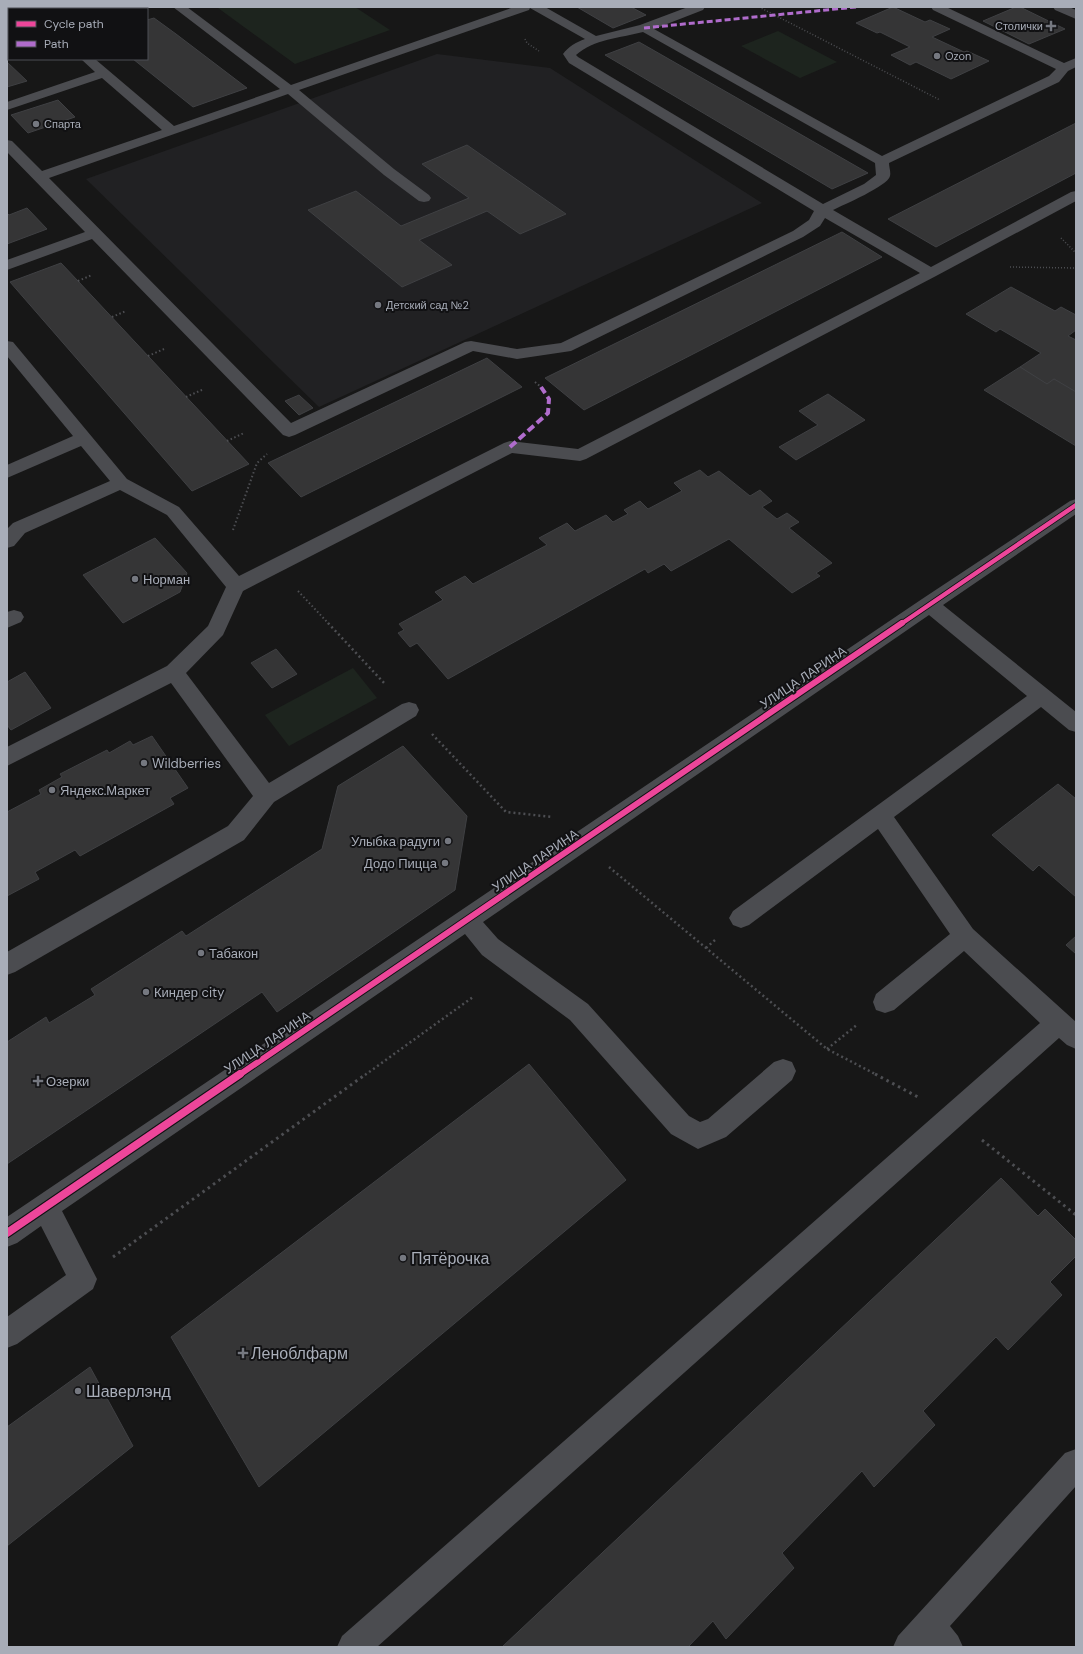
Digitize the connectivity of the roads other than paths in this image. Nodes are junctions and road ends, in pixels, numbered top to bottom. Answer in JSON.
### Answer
{"nodes":[{"id":1,"x":179,"y":7,"type":"edge"},
{"id":2,"x":525,"y":7,"type":"edge"},
{"id":3,"x":536,"y":7,"type":"edge"},
{"id":4,"x":662,"y":7,"type":"edge"},
{"id":5,"x":699,"y":7,"type":"edge"},
{"id":6,"x":937,"y":7,"type":"edge"},
{"id":7,"x":1059,"y":7,"type":"edge"},
{"id":8,"x":677,"y":15,"type":"junction"},
{"id":9,"x":1076,"y":15,"type":"edge"},
{"id":10,"x":644,"y":28,"type":"junction"},
{"id":11,"x":595,"y":40,"type":"junction"},
{"id":12,"x":88,"y":60,"type":"edge"},
{"id":13,"x":1070,"y":65,"type":"edge"},
{"id":14,"x":104,"y":73,"type":"junction"},
{"id":15,"x":290,"y":90,"type":"junction"},
{"id":16,"x":7,"y":106,"type":"edge"},
{"id":17,"x":172,"y":131,"type":"junction"},
{"id":18,"x":7,"y":144,"type":"edge"},
{"id":19,"x":882,"y":161,"type":"junction"},
{"id":20,"x":40,"y":177,"type":"junction"},
{"id":21,"x":1076,"y":195,"type":"edge"},
{"id":22,"x":424,"y":198,"type":"dead end"},
{"id":23,"x":822,"y":210,"type":"junction"},
{"id":24,"x":95,"y":233,"type":"junction"},
{"id":25,"x":7,"y":265,"type":"edge"},
{"id":26,"x":931,"y":273,"type":"junction"},
{"id":27,"x":7,"y":346,"type":"edge"},
{"id":28,"x":84,"y":438,"type":"junction"},
{"id":29,"x":7,"y":472,"type":"edge"},
{"id":30,"x":121,"y":483,"type":"junction"},
{"id":31,"x":1076,"y":505,"type":"edge"},
{"id":32,"x":7,"y":541,"type":"edge"},
{"id":33,"x":236,"y":586,"type":"junction"},
{"id":34,"x":929,"y":604,"type":"junction"},
{"id":35,"x":174,"y":672,"type":"junction"},
{"id":36,"x":1042,"y":696,"type":"junction"},
{"id":37,"x":409,"y":710,"type":"dead end"},
{"id":38,"x":1076,"y":724,"type":"edge"},
{"id":39,"x":7,"y":757,"type":"edge"},
{"id":40,"x":266,"y":796,"type":"junction"},
{"id":41,"x":880,"y":815,"type":"junction"},
{"id":42,"x":741,"y":918,"type":"dead end"},
{"id":43,"x":467,"y":920,"type":"junction"},
{"id":44,"x":965,"y":936,"type":"junction"},
{"id":45,"x":7,"y":964,"type":"edge"},
{"id":46,"x":885,"y":1002,"type":"road end"},
{"id":47,"x":1067,"y":1030,"type":"edge"},
{"id":48,"x":783,"y":1070,"type":"dead end"},
{"id":49,"x":45,"y":1206,"type":"junction"},
{"id":50,"x":7,"y":1234,"type":"edge"},
{"id":51,"x":7,"y":1334,"type":"edge"},
{"id":52,"x":1076,"y":1464,"type":"edge"},
{"id":53,"x":938,"y":1636,"type":"edge"},
{"id":54,"x":353,"y":1647,"type":"edge"},
{"id":55,"x":909,"y":1647,"type":"edge"}],
"edges":[{"from":1,"to":15,"type":"street"},
{"from":2,"to":15,"type":"street"},
{"from":3,"to":11,"type":"street"},
{"from":4,"to":8,"type":"street"},
{"from":5,"to":8,"type":"street"},
{"from":6,"to":13,"type":"street"},
{"from":7,"to":9,"type":"street"},
{"from":8,"to":10,"type":"street"},
{"from":10,"to":11,"type":"street"},
{"from":10,"to":19,"type":"street"},
{"from":11,"to":23,"type":"street"},
{"from":12,"to":14,"type":"street"},
{"from":13,"to":19,"type":"street"},
{"from":14,"to":16,"type":"street"},
{"from":14,"to":17,"type":"street"},
{"from":15,"to":17,"type":"street"},
{"from":15,"to":22,"type":"street"},
{"from":17,"to":20,"type":"street"},
{"from":18,"to":20,"type":"street"},
{"from":19,"to":23,"type":"street"},
{"from":20,"to":24,"type":"street"},
{"from":21,"to":26,"type":"street"},
{"from":23,"to":24,"type":"street"},
{"from":23,"to":26,"type":"street"},
{"from":24,"to":25,"type":"street"},
{"from":26,"to":33,"type":"street"},
{"from":27,"to":28,"type":"street"},
{"from":28,"to":29,"type":"street"},
{"from":28,"to":30,"type":"street"},
{"from":30,"to":32,"type":"street"},
{"from":30,"to":33,"type":"street"},
{"from":31,"to":34,"type":"street","name":"УЛИЦА ЛАРИНА"},
{"from":33,"to":35,"type":"street"},
{"from":34,"to":36,"type":"street"},
{"from":34,"to":43,"type":"street","name":"УЛИЦА ЛАРИНА"},
{"from":35,"to":39,"type":"street"},
{"from":35,"to":40,"type":"street"},
{"from":36,"to":38,"type":"street"},
{"from":36,"to":41,"type":"street"},
{"from":37,"to":40,"type":"street"},
{"from":40,"to":45,"type":"street"},
{"from":41,"to":42,"type":"street"},
{"from":41,"to":44,"type":"street"},
{"from":43,"to":48,"type":"street"},
{"from":43,"to":49,"type":"street","name":"УЛИЦА ЛАРИНА"},
{"from":44,"to":46,"type":"street"},
{"from":44,"to":47,"type":"street"},
{"from":47,"to":54,"type":"street"},
{"from":49,"to":50,"type":"street","name":"УЛИЦА ЛАРИНА"},
{"from":49,"to":51,"type":"street"},
{"from":52,"to":53,"type":"street"},
{"from":53,"to":55,"type":"street"}]}
